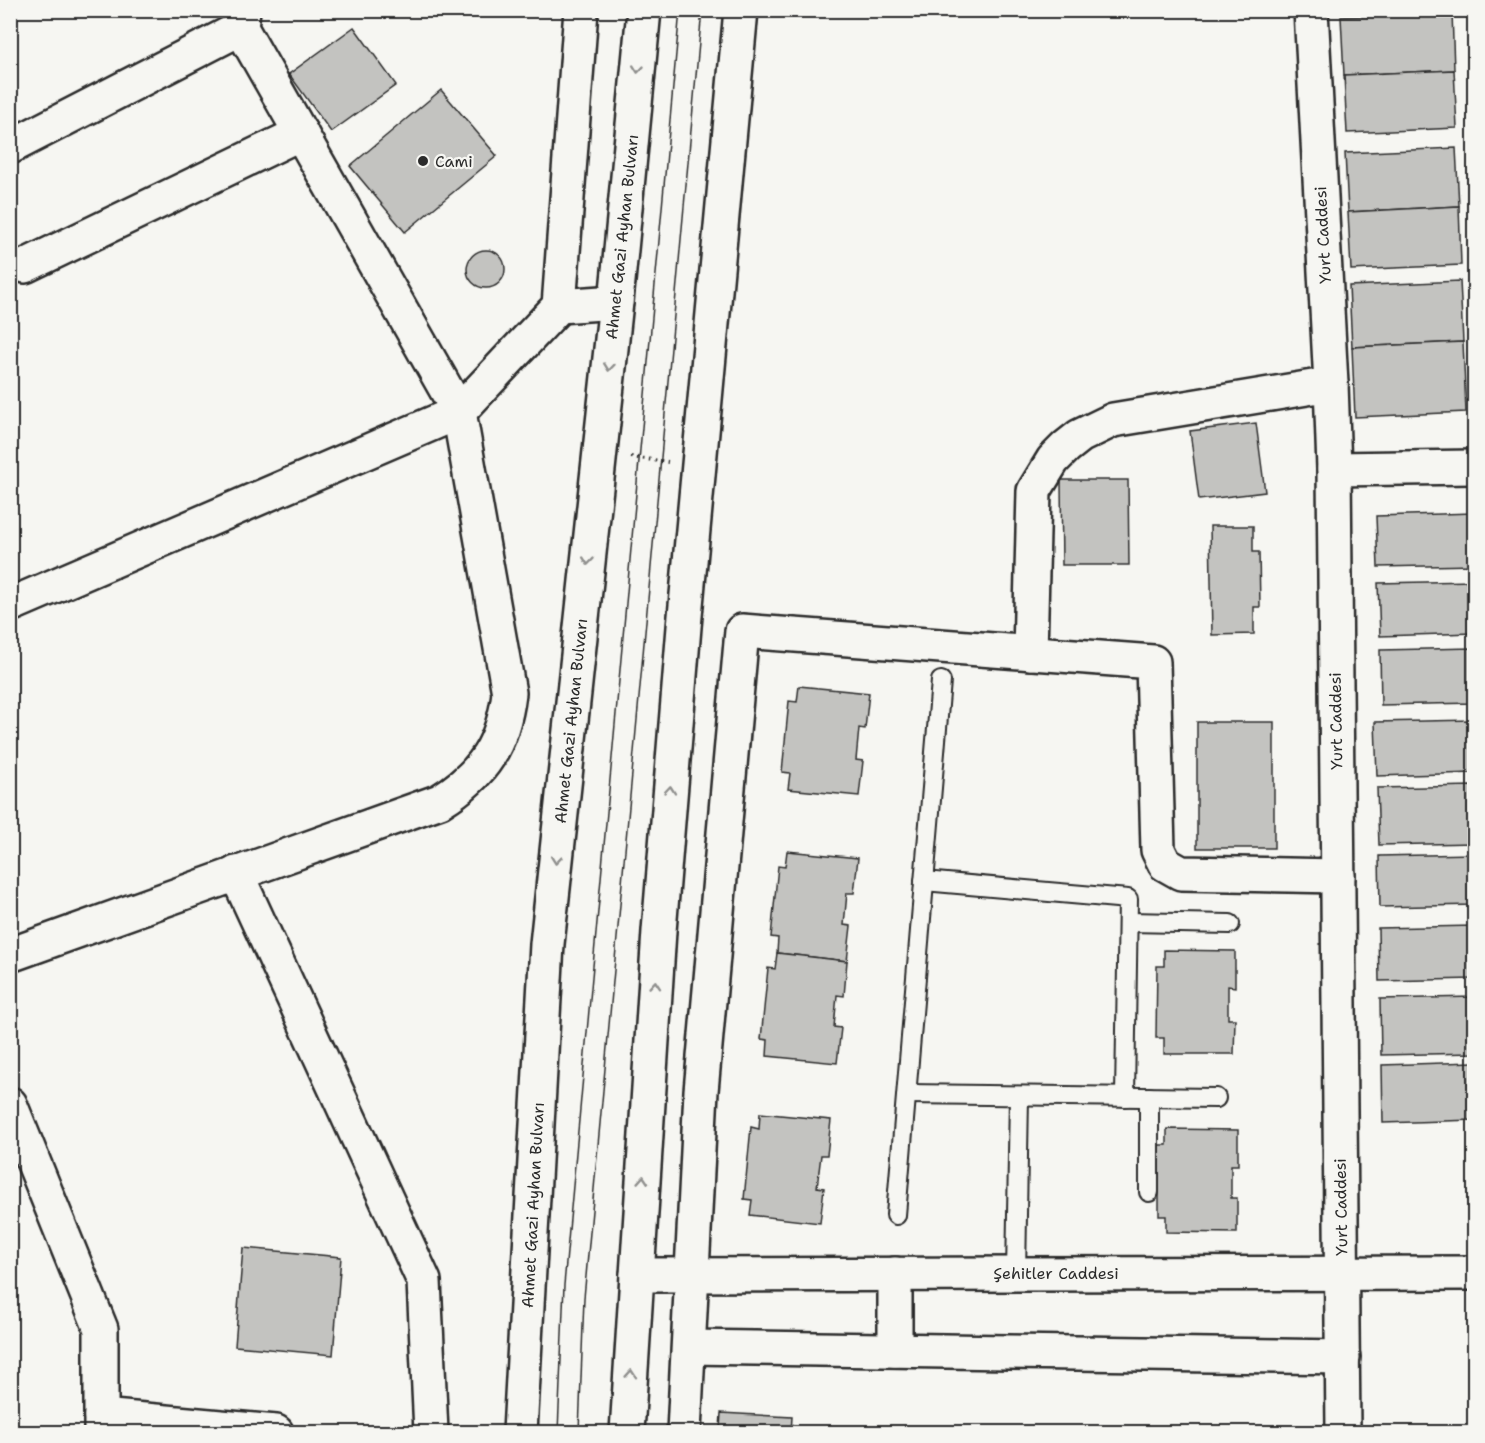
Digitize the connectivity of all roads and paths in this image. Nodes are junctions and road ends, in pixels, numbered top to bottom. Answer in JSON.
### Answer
{"nodes":[{"id":1,"x":644,"y":10,"type":"edge"},
{"id":2,"x":741,"y":10,"type":"edge"},
{"id":3,"x":1311,"y":10,"type":"edge"},
{"id":4,"x":577,"y":11,"type":"edge"},
{"id":5,"x":242,"y":19,"type":"edge"},
{"id":6,"x":301,"y":133,"type":"junction"},
{"id":7,"x":10,"y":147,"type":"edge"},
{"id":8,"x":25,"y":266,"type":"dead end"},
{"id":9,"x":616,"y":302,"type":"junction"},
{"id":10,"x":558,"y":306,"type":"junction"},
{"id":11,"x":1331,"y":384,"type":"junction"},
{"id":12,"x":459,"y":412,"type":"junction"},
{"id":13,"x":600,"y":452,"type":"junction"},
{"id":14,"x":699,"y":467,"type":"junction"},
{"id":15,"x":1474,"y":467,"type":"edge"},
{"id":16,"x":1334,"y":469,"type":"junction"},
{"id":17,"x":10,"y":604,"type":"edge"},
{"id":18,"x":1030,"y":653,"type":"junction"},
{"id":19,"x":941,"y":681,"type":"dead end"},
{"id":20,"x":236,"y":873,"type":"junction"},
{"id":21,"x":1338,"y":876,"type":"junction"},
{"id":22,"x":924,"y":881,"type":"junction"},
{"id":23,"x":1128,"y":922,"type":"junction"},
{"id":24,"x":1230,"y":924,"type":"dead end"},
{"id":25,"x":10,"y":955,"type":"edge"},
{"id":26,"x":907,"y":1094,"type":"junction"},
{"id":27,"x":1019,"y":1096,"type":"junction"},
{"id":28,"x":1125,"y":1097,"type":"junction"},
{"id":29,"x":1149,"y":1097,"type":"junction"},
{"id":30,"x":1216,"y":1098,"type":"dead end"},
{"id":31,"x":10,"y":1104,"type":"edge"},
{"id":32,"x":1149,"y":1192,"type":"dead end"},
{"id":33,"x":896,"y":1215,"type":"dead end"},
{"id":34,"x":1342,"y":1272,"type":"junction"},
{"id":35,"x":1474,"y":1273,"type":"edge"},
{"id":36,"x":693,"y":1274,"type":"junction"},
{"id":37,"x":896,"y":1274,"type":"junction"},
{"id":38,"x":1016,"y":1274,"type":"junction"},
{"id":39,"x":637,"y":1275,"type":"junction"},
{"id":40,"x":689,"y":1347,"type":"junction"},
{"id":41,"x":895,"y":1350,"type":"junction"},
{"id":42,"x":1343,"y":1357,"type":"junction"},
{"id":43,"x":101,"y":1424,"type":"edge"},
{"id":44,"x":276,"y":1432,"type":"edge"},
{"id":45,"x":431,"y":1432,"type":"edge"},
{"id":46,"x":520,"y":1432,"type":"edge"},
{"id":47,"x":627,"y":1432,"type":"edge"},
{"id":48,"x":684,"y":1432,"type":"edge"},
{"id":49,"x":1343,"y":1432,"type":"edge"}],
"edges":[{"from":1,"to":9,"type":"street","name":"Ahmet Gazi Ayhan Bulvarı","one_way":true},
{"from":2,"to":14,"type":"street"},
{"from":3,"to":11,"type":"street","name":"Yurt Caddesi"},
{"from":4,"to":10,"type":"street"},
{"from":5,"to":6,"type":"street"},
{"from":5,"to":7,"type":"street"},
{"from":6,"to":8,"type":"street"},
{"from":6,"to":12,"type":"street"},
{"from":9,"to":10,"type":"street"},
{"from":9,"to":13,"type":"street","name":"Ahmet Gazi Ayhan Bulvarı","one_way":true},
{"from":10,"to":12,"type":"street"},
{"from":11,"to":16,"type":"street","name":"Yurt Caddesi"},
{"from":11,"to":18,"type":"street"},
{"from":12,"to":17,"type":"street"},
{"from":12,"to":20,"type":"street"},
{"from":13,"to":14,"type":"path"},
{"from":13,"to":46,"type":"street","name":"Ahmet Gazi Ayhan Bulvarı","one_way":true},
{"from":39,"to":14,"type":"street","one_way":true},
{"from":15,"to":16,"type":"street"},
{"from":16,"to":21,"type":"street","name":"Yurt Caddesi"},
{"from":18,"to":21,"type":"street"},
{"from":18,"to":36,"type":"street"},
{"from":19,"to":22,"type":"lane"},
{"from":20,"to":25,"type":"street"},
{"from":20,"to":45,"type":"street"},
{"from":21,"to":34,"type":"street","name":"Yurt Caddesi"},
{"from":22,"to":23,"type":"lane"},
{"from":22,"to":26,"type":"lane"},
{"from":23,"to":24,"type":"lane"},
{"from":23,"to":28,"type":"lane"},
{"from":26,"to":27,"type":"lane"},
{"from":26,"to":33,"type":"lane"},
{"from":27,"to":28,"type":"lane"},
{"from":27,"to":38,"type":"lane"},
{"from":28,"to":29,"type":"lane"},
{"from":29,"to":30,"type":"lane"},
{"from":29,"to":32,"type":"lane"},
{"from":31,"to":43,"type":"street"},
{"from":34,"to":35,"type":"street","name":"Şehitler Caddesi"},
{"from":34,"to":38,"type":"street","name":"Şehitler Caddesi"},
{"from":34,"to":42,"type":"street","name":"Yurt Caddesi"},
{"from":36,"to":37,"type":"street","name":"Şehitler Caddesi"},
{"from":36,"to":39,"type":"street","name":"Şehitler Caddesi"},
{"from":36,"to":40,"type":"street"},
{"from":37,"to":38,"type":"street","name":"Şehitler Caddesi"},
{"from":37,"to":41,"type":"street"},
{"from":47,"to":39,"type":"street","one_way":true},
{"from":40,"to":41,"type":"street"},
{"from":40,"to":48,"type":"street"},
{"from":41,"to":42,"type":"street"},
{"from":42,"to":49,"type":"street","name":"Yurt Caddesi"},
{"from":43,"to":44,"type":"street"}]}
